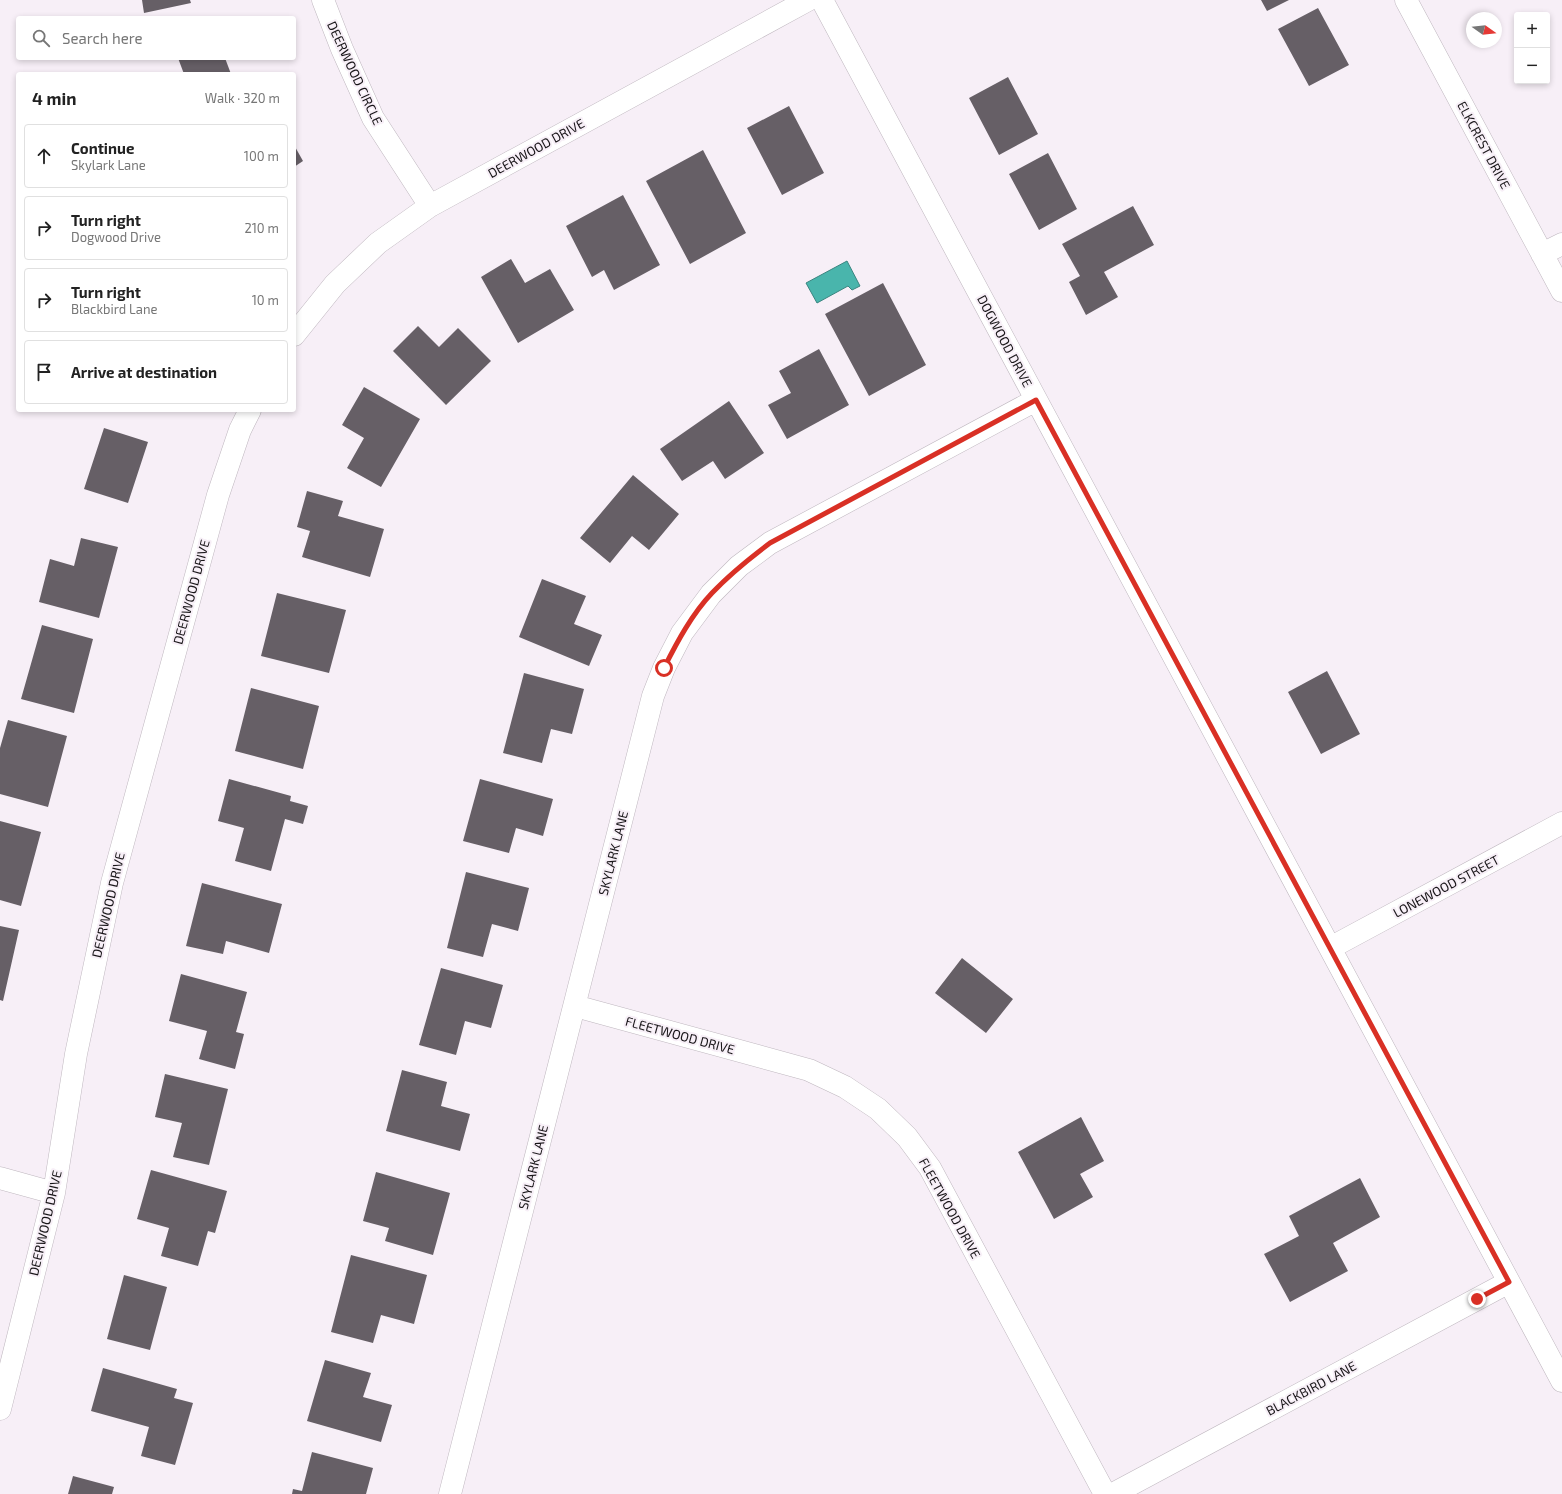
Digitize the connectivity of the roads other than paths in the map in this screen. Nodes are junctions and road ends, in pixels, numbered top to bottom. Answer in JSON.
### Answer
{"nodes":[{"id":1,"x":323,"y":0,"type":"edge"},
{"id":2,"x":808,"y":0,"type":"edge"},
{"id":3,"x":822,"y":0,"type":"edge"},
{"id":4,"x":1406,"y":0,"type":"edge"},
{"id":5,"x":430,"y":206,"type":"junction"},
{"id":6,"x":1562,"y":244,"type":"edge"},
{"id":7,"x":1542,"y":254,"type":"junction"},
{"id":8,"x":1562,"y":291,"type":"edge"},
{"id":9,"x":296,"y":333,"type":"edge"},
{"id":10,"x":1036,"y":400,"type":"junction"},
{"id":11,"x":249,"y":412,"type":"edge"},
{"id":12,"x":1562,"y":823,"type":"edge"},
{"id":13,"x":1330,"y":948,"type":"junction"},
{"id":14,"x":574,"y":1006,"type":"junction"},
{"id":15,"x":0,"y":1178,"type":"edge"},
{"id":16,"x":54,"y":1193,"type":"junction"},
{"id":17,"x":1509,"y":1282,"type":"junction"},
{"id":18,"x":1562,"y":1381,"type":"edge"},
{"id":19,"x":0,"y":1409,"type":"edge"},
{"id":20,"x":450,"y":1494,"type":"edge"},
{"id":21,"x":1105,"y":1494,"type":"edge"},
{"id":22,"x":1113,"y":1494,"type":"edge"}],
"edges":[{"from":1,"to":5,"type":"street","name":"DEERWOOD CIRCLE"},
{"from":2,"to":5,"type":"street","name":"DEERWOOD DRIVE"},
{"from":3,"to":10,"type":"street","name":"DOGWOOD DRIVE"},
{"from":4,"to":7,"type":"street","name":"ELKCREST DRIVE"},
{"from":5,"to":9,"type":"street","name":"DEERWOOD DRIVE"},
{"from":6,"to":7,"type":"street"},
{"from":7,"to":8,"type":"street","name":"ELKCREST DRIVE"},
{"from":10,"to":13,"type":"street","name":"DOGWOOD DRIVE"},
{"from":10,"to":14,"type":"street","name":"SKYLARK LANE"},
{"from":11,"to":16,"type":"street","name":"DEERWOOD DRIVE"},
{"from":12,"to":13,"type":"street","name":"LONEWOOD STREET"},
{"from":13,"to":17,"type":"street","name":"DOGWOOD DRIVE"},
{"from":14,"to":20,"type":"street","name":"SKYLARK LANE"},
{"from":14,"to":21,"type":"street","name":"FLEETWOOD DRIVE"},
{"from":15,"to":16,"type":"street"},
{"from":16,"to":19,"type":"street","name":"DEERWOOD DRIVE"},
{"from":17,"to":18,"type":"street","name":"DOGWOOD DRIVE"},
{"from":17,"to":22,"type":"street","name":"BLACKBIRD LANE"}]}
